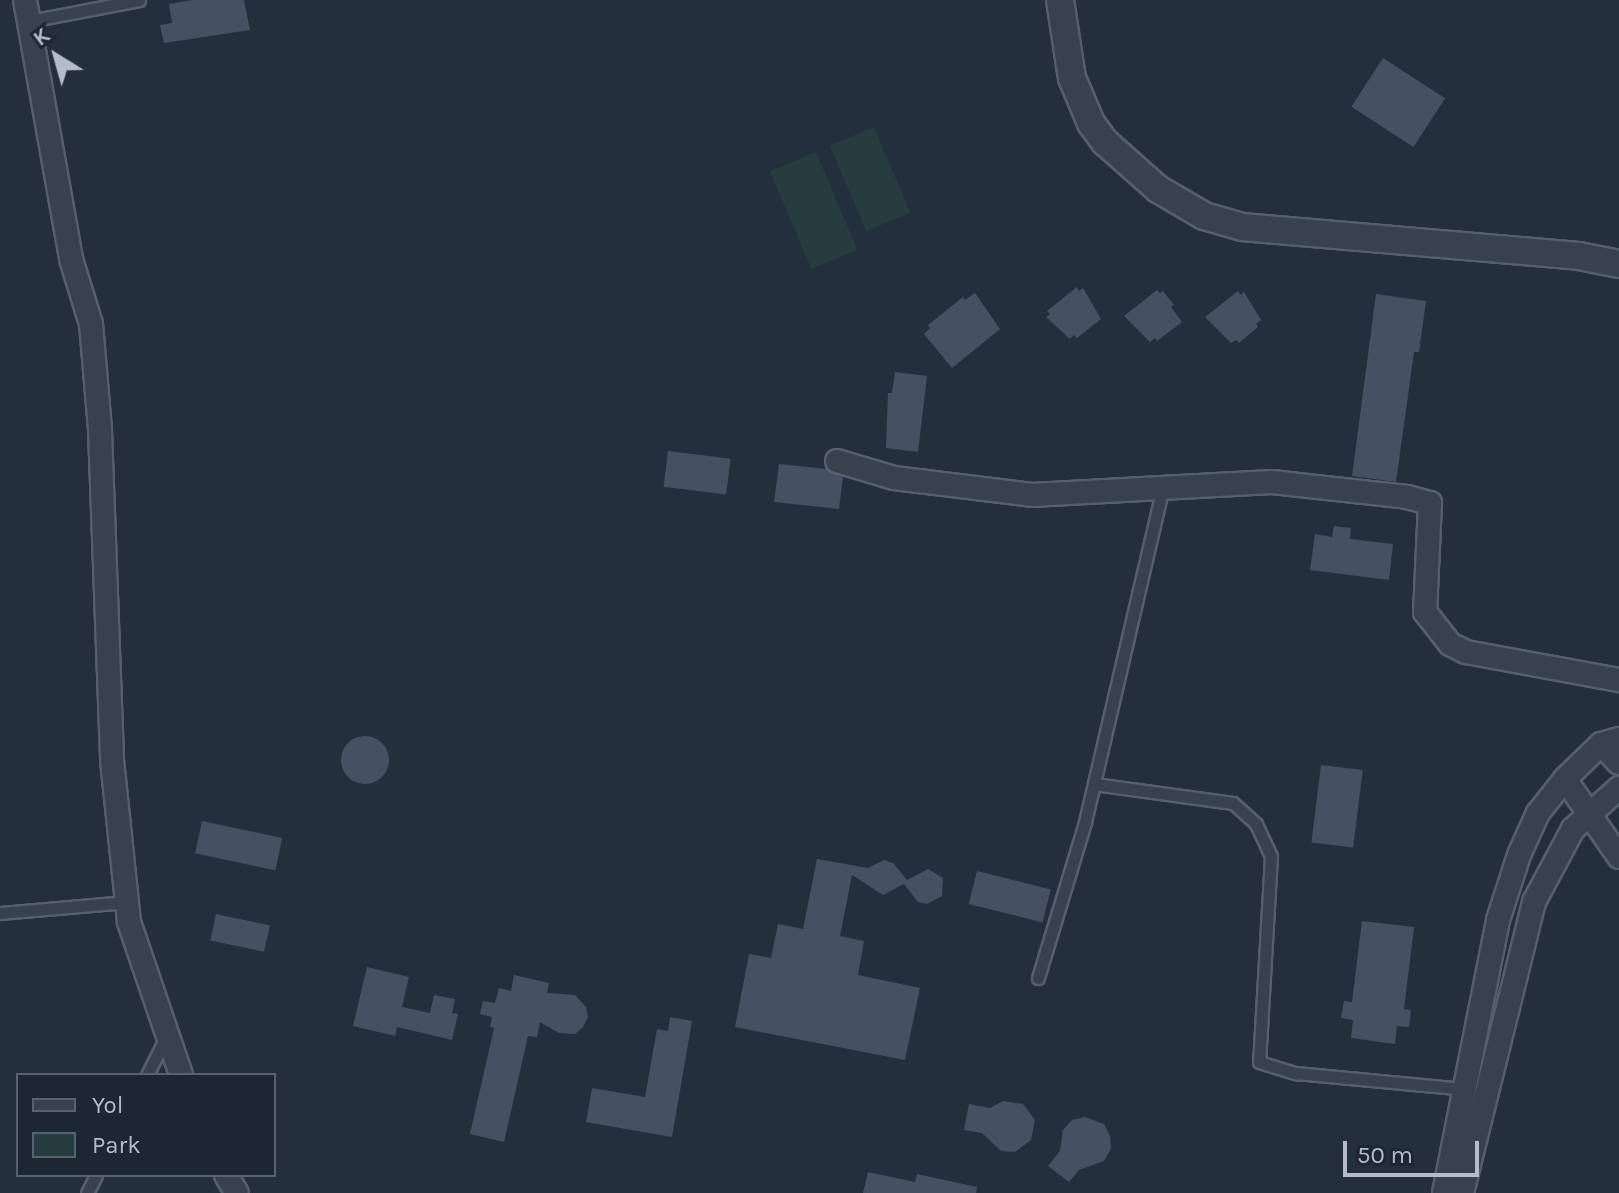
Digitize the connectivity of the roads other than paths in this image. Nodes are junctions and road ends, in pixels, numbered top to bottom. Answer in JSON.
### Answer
{"nodes":[{"id":1,"x":139,"y":0,"type":"edge"},
{"id":2,"x":1060,"y":0,"type":"edge"},
{"id":3,"x":27,"y":10,"type":"edge"},
{"id":4,"x":1619,"y":252,"type":"edge"},
{"id":5,"x":1579,"y":256,"type":"junction"},
{"id":6,"x":1619,"y":264,"type":"edge"},
{"id":7,"x":837,"y":461,"type":"dead end"},
{"id":8,"x":1162,"y":490,"type":"junction"},
{"id":9,"x":1619,"y":680,"type":"edge"},
{"id":10,"x":1610,"y":741,"type":"edge"},
{"id":11,"x":1619,"y":763,"type":"edge"},
{"id":12,"x":1565,"y":779,"type":"junction"},
{"id":13,"x":1094,"y":784,"type":"junction"},
{"id":14,"x":1619,"y":788,"type":"edge"},
{"id":15,"x":1591,"y":813,"type":"junction"},
{"id":16,"x":1619,"y":857,"type":"edge"},
{"id":17,"x":127,"y":902,"type":"junction"},
{"id":18,"x":0,"y":913,"type":"edge"},
{"id":19,"x":1038,"y":978,"type":"dead end"},
{"id":20,"x":167,"y":1035,"type":"junction"},
{"id":21,"x":148,"y":1073,"type":"edge"},
{"id":22,"x":180,"y":1073,"type":"edge"},
{"id":23,"x":1466,"y":1089,"type":"junction"},
{"id":24,"x":1444,"y":1193,"type":"edge"},
{"id":25,"x":1462,"y":1193,"type":"edge"}],
"edges":[{"from":1,"to":3,"type":"lane"},
{"from":2,"to":5,"type":"street"},
{"from":3,"to":17,"type":"street"},
{"from":4,"to":5,"type":"street"},
{"from":5,"to":6,"type":"street"},
{"from":7,"to":8,"type":"street"},
{"from":8,"to":9,"type":"street"},
{"from":8,"to":13,"type":"lane"},
{"from":10,"to":11,"type":"street"},
{"from":10,"to":12,"type":"street"},
{"from":12,"to":15,"type":"street"},
{"from":12,"to":23,"type":"street"},
{"from":13,"to":19,"type":"lane"},
{"from":13,"to":23,"type":"lane"},
{"from":14,"to":15,"type":"street"},
{"from":15,"to":16,"type":"street"},
{"from":15,"to":25,"type":"street"},
{"from":17,"to":18,"type":"lane"},
{"from":17,"to":20,"type":"street"},
{"from":20,"to":21,"type":"lane"},
{"from":20,"to":22,"type":"street"},
{"from":23,"to":24,"type":"street"}]}
